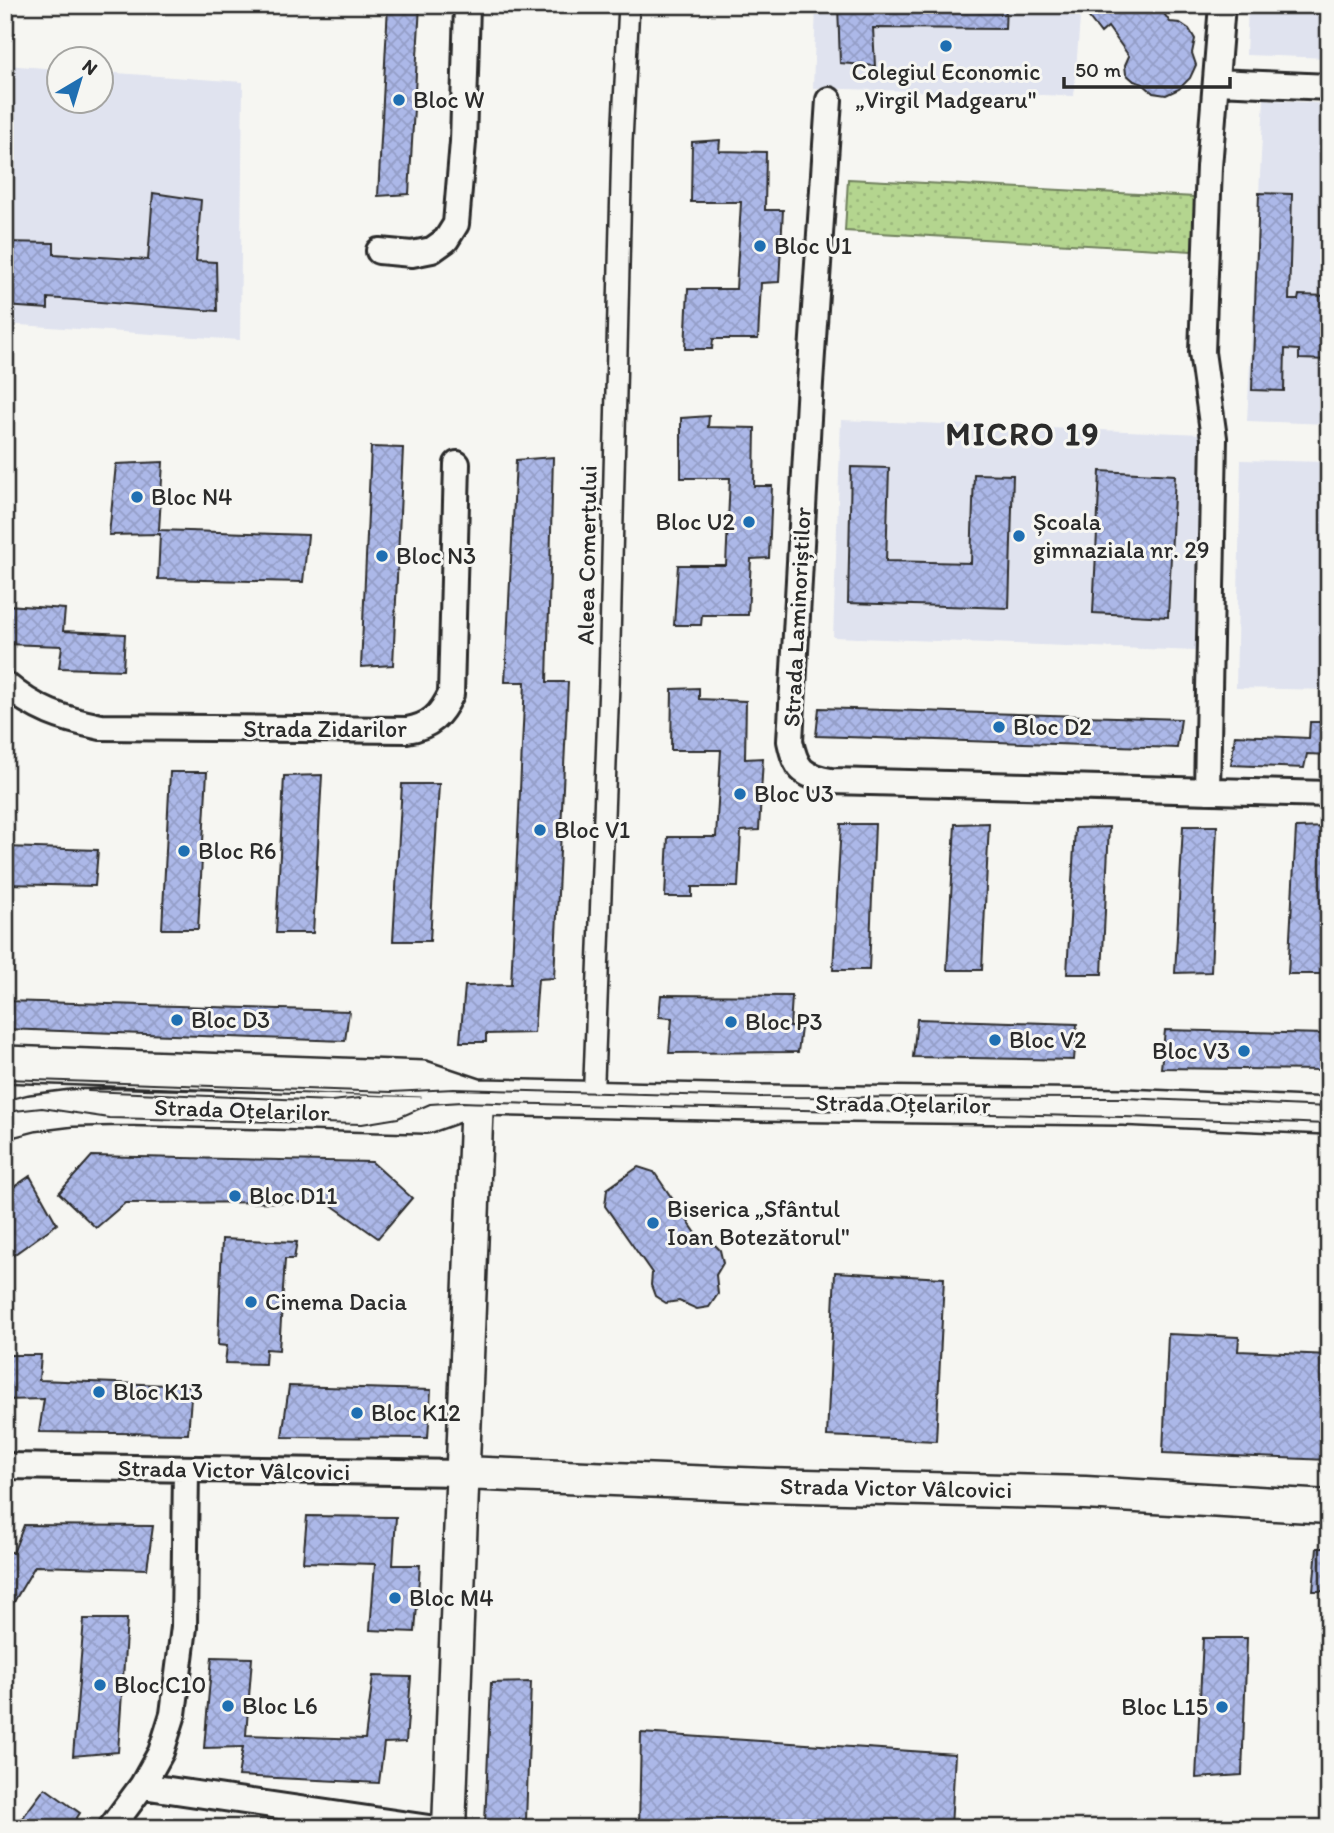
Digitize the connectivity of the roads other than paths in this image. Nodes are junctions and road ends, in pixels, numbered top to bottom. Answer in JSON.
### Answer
{"nodes":[{"id":1,"x":467,"y":5,"type":"edge"},
{"id":2,"x":629,"y":5,"type":"edge"},
{"id":3,"x":1222,"y":5,"type":"edge"},
{"id":4,"x":1216,"y":82,"type":"junction"},
{"id":5,"x":1329,"y":87,"type":"edge"},
{"id":6,"x":829,"y":100,"type":"dead end"},
{"id":7,"x":379,"y":251,"type":"dead end"},
{"id":8,"x":457,"y":464,"type":"dead end"},
{"id":9,"x":5,"y":684,"type":"edge"},
{"id":10,"x":1207,"y":791,"type":"junction"},
{"id":11,"x":1329,"y":794,"type":"edge"},
{"id":12,"x":5,"y":1064,"type":"edge"},
{"id":13,"x":477,"y":1097,"type":"junction"},
{"id":14,"x":593,"y":1103,"type":"junction"},
{"id":15,"x":1329,"y":1116,"type":"edge"},
{"id":16,"x":5,"y":1120,"type":"edge"},
{"id":17,"x":5,"y":1466,"type":"edge"},
{"id":18,"x":186,"y":1469,"type":"junction"},
{"id":19,"x":463,"y":1473,"type":"junction"},
{"id":20,"x":1329,"y":1507,"type":"edge"},
{"id":21,"x":142,"y":1786,"type":"junction"},
{"id":22,"x":111,"y":1828,"type":"edge"},
{"id":23,"x":429,"y":1828,"type":"edge"},
{"id":24,"x":449,"y":1828,"type":"edge"}],
"edges":[{"from":1,"to":7,"type":"street"},
{"from":2,"to":14,"type":"street","name":"Aleea Comerțului"},
{"from":3,"to":4,"type":"street"},
{"from":4,"to":5,"type":"street"},
{"from":4,"to":10,"type":"street"},
{"from":6,"to":10,"type":"street","name":"Strada Laminoriștilor"},
{"from":8,"to":9,"type":"street","name":"Strada Zidarilor"},
{"from":10,"to":11,"type":"street","name":"Strada Laminoriștilor"},
{"from":12,"to":13,"type":"main road","name":"Strada Oțelarilor"},
{"from":13,"to":14,"type":"main road","name":"Strada Oțelarilor"},
{"from":13,"to":16,"type":"main road","name":"Strada Oțelarilor"},
{"from":13,"to":19,"type":"street"},
{"from":14,"to":15,"type":"main road","name":"Strada Oțelarilor"},
{"from":17,"to":18,"type":"street","name":"Strada Victor Vâlcovici"},
{"from":18,"to":19,"type":"street","name":"Strada Victor Vâlcovici"},
{"from":18,"to":21,"type":"street"},
{"from":19,"to":20,"type":"street","name":"Strada Victor Vâlcovici"},
{"from":19,"to":24,"type":"street"},
{"from":21,"to":22,"type":"street"},
{"from":21,"to":23,"type":"street"}]}
